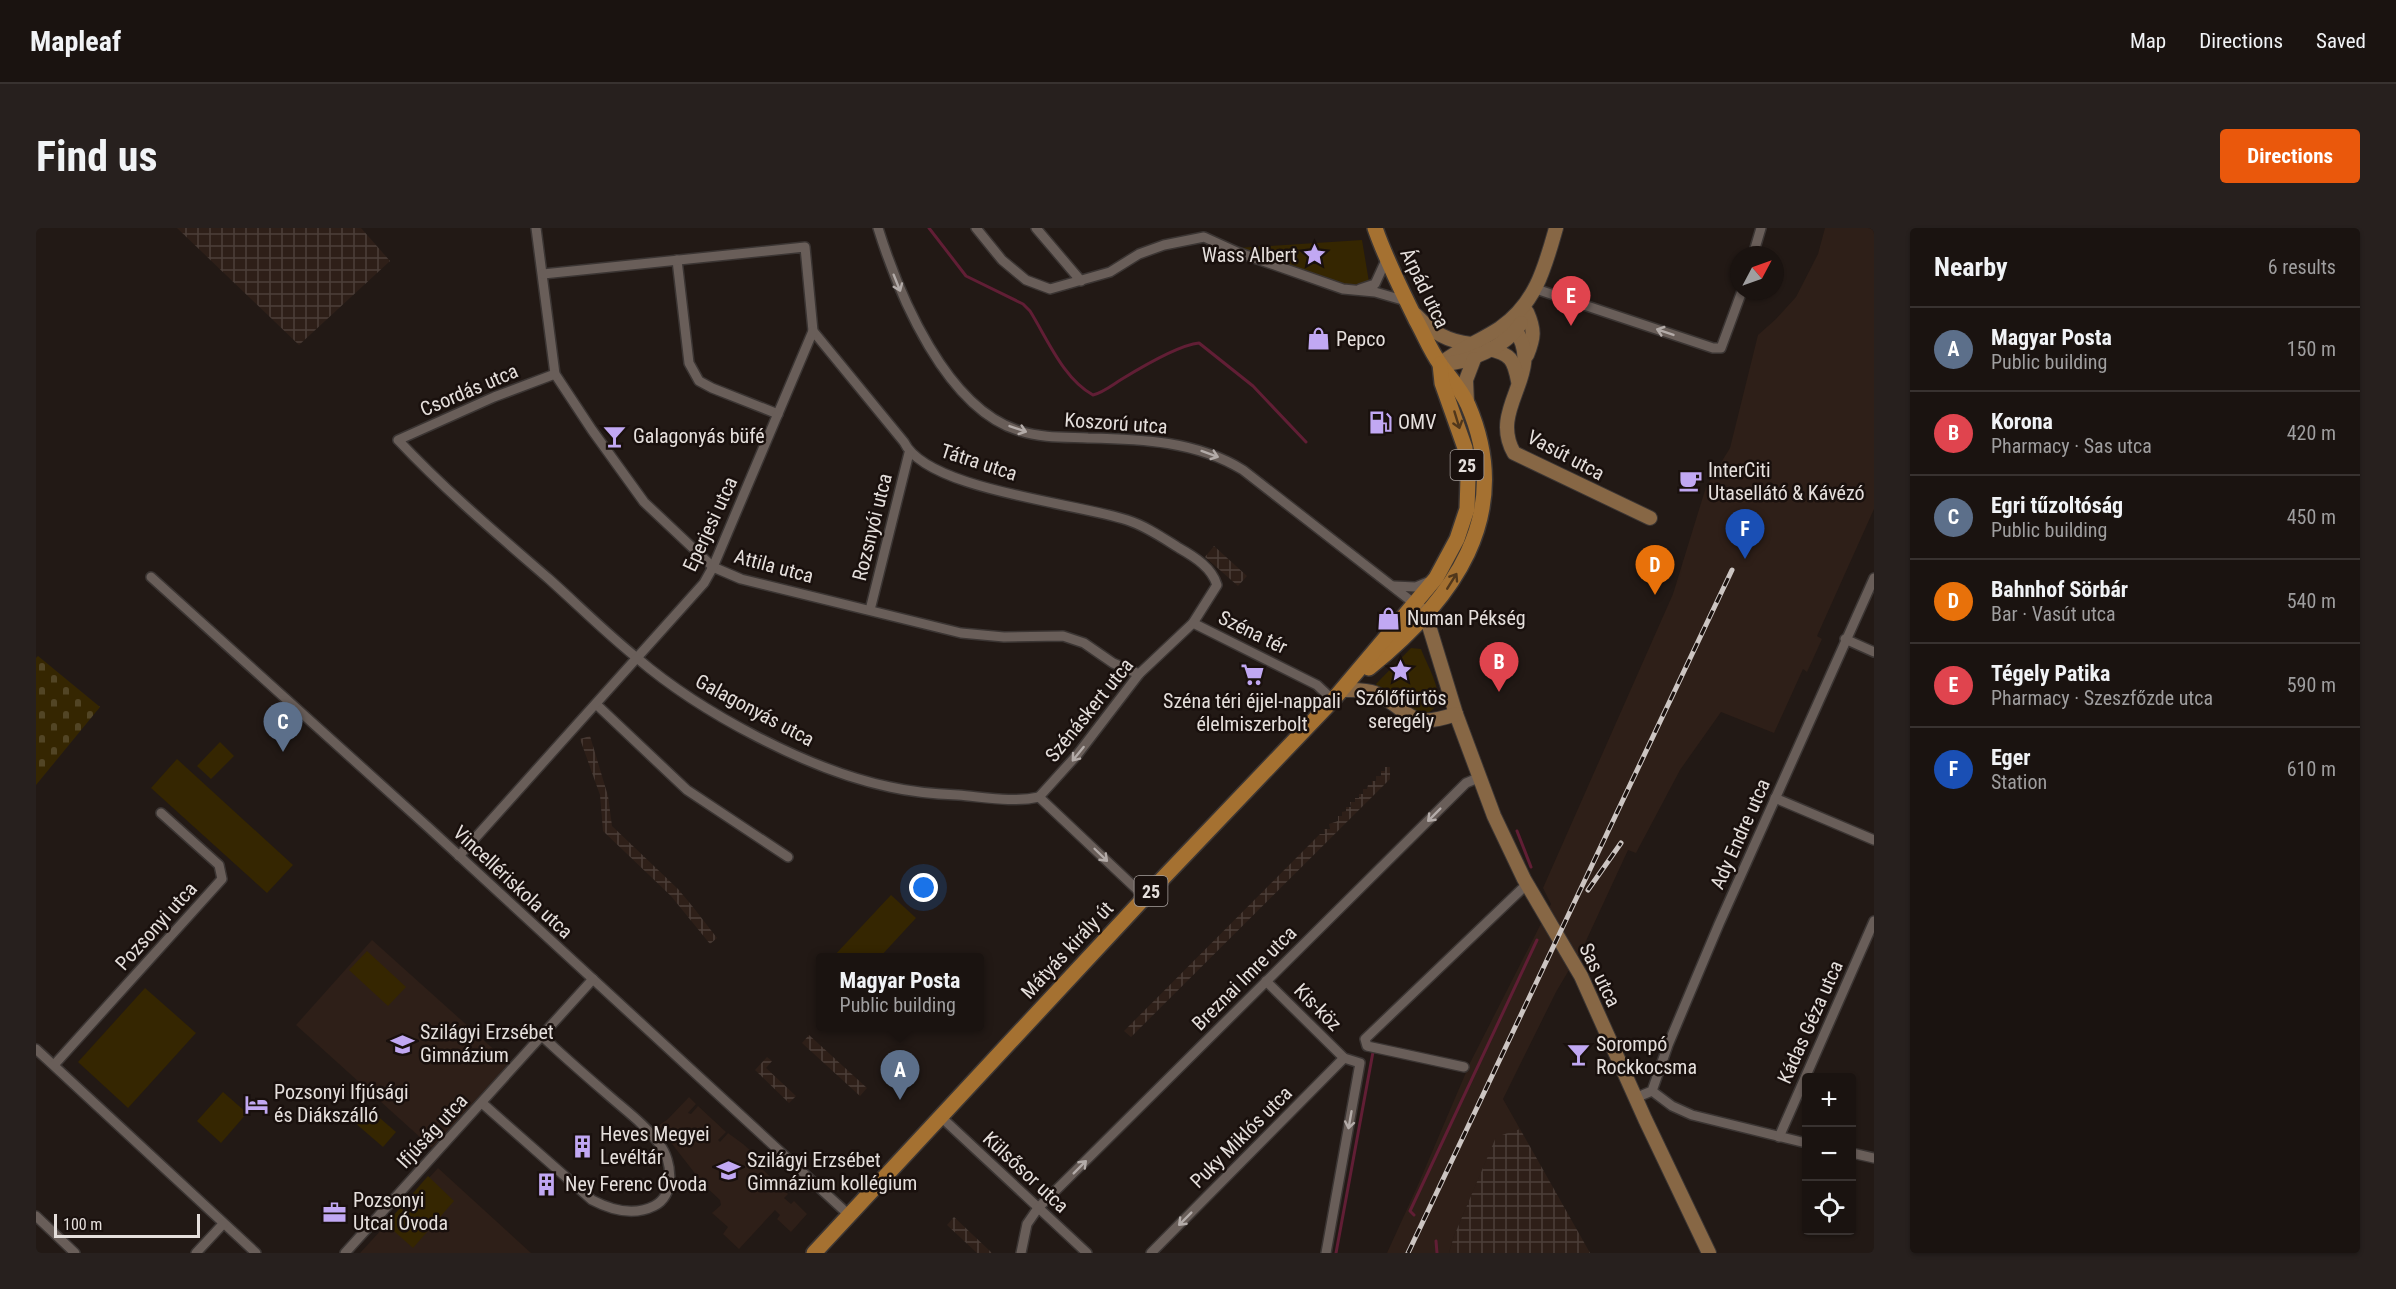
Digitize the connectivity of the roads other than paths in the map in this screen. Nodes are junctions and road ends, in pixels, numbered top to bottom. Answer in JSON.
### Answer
{"nodes":[{"id":1,"x":536,"y":228,"type":"edge"},
{"id":2,"x":878,"y":228,"type":"edge"},
{"id":3,"x":976,"y":228,"type":"edge"},
{"id":4,"x":1036,"y":228,"type":"edge"},
{"id":5,"x":1196,"y":228,"type":"edge"},
{"id":6,"x":1375,"y":228,"type":"edge"},
{"id":7,"x":1556,"y":228,"type":"edge"},
{"id":8,"x":1761,"y":228,"type":"edge"},
{"id":9,"x":1204,"y":237,"type":"junction"},
{"id":10,"x":1756,"y":246,"type":"edge"},
{"id":11,"x":677,"y":260,"type":"junction"},
{"id":12,"x":1386,"y":260,"type":"junction"},
{"id":13,"x":543,"y":274,"type":"junction"},
{"id":14,"x":1081,"y":281,"type":"junction"},
{"id":15,"x":1536,"y":289,"type":"junction"},
{"id":16,"x":1357,"y":291,"type":"junction"},
{"id":17,"x":1739,"y":300,"type":"edge"},
{"id":18,"x":1409,"y":306,"type":"junction"},
{"id":19,"x":1524,"y":309,"type":"junction"},
{"id":20,"x":1500,"y":328,"type":"junction"},
{"id":21,"x":813,"y":331,"type":"junction"},
{"id":22,"x":1516,"y":331,"type":"junction"},
{"id":23,"x":1471,"y":344,"type":"junction"},
{"id":24,"x":1489,"y":349,"type":"junction"},
{"id":25,"x":1526,"y":358,"type":"junction"},
{"id":26,"x":1474,"y":359,"type":"junction"},
{"id":27,"x":1440,"y":364,"type":"junction"},
{"id":28,"x":555,"y":374,"type":"junction"},
{"id":29,"x":1518,"y":382,"type":"junction"},
{"id":30,"x":1467,"y":403,"type":"junction"},
{"id":31,"x":778,"y":414,"type":"junction"},
{"id":32,"x":398,"y":440,"type":"joint"},
{"id":33,"x":909,"y":453,"type":"junction"},
{"id":34,"x":1650,"y":518,"type":"dead end"},
{"id":35,"x":713,"y":567,"type":"junction"},
{"id":36,"x":151,"y":577,"type":"dead end"},
{"id":37,"x":1436,"y":578,"type":"junction"},
{"id":38,"x":1874,"y":578,"type":"edge"},
{"id":39,"x":1217,"y":585,"type":"joint"},
{"id":40,"x":1393,"y":586,"type":"junction"},
{"id":41,"x":870,"y":610,"type":"junction"},
{"id":42,"x":1421,"y":610,"type":"junction"},
{"id":43,"x":1193,"y":623,"type":"junction"},
{"id":44,"x":1845,"y":639,"type":"junction"},
{"id":45,"x":1874,"y":652,"type":"edge"},
{"id":46,"x":637,"y":659,"type":"junction"},
{"id":47,"x":1369,"y":668,"type":"junction"},
{"id":48,"x":1139,"y":674,"type":"junction"},
{"id":49,"x":1353,"y":678,"type":"junction"},
{"id":50,"x":1375,"y":693,"type":"junction"},
{"id":51,"x":1337,"y":695,"type":"junction"},
{"id":52,"x":596,"y":704,"type":"junction"},
{"id":53,"x":1456,"y":714,"type":"junction"},
{"id":54,"x":1478,"y":778,"type":"junction"},
{"id":55,"x":1039,"y":796,"type":"junction"},
{"id":56,"x":1775,"y":798,"type":"junction"},
{"id":57,"x":161,"y":813,"type":"dead end"},
{"id":58,"x":1874,"y":840,"type":"edge"},
{"id":59,"x":459,"y":856,"type":"junction"},
{"id":60,"x":788,"y":857,"type":"dead end"},
{"id":61,"x":1527,"y":884,"type":"junction"},
{"id":62,"x":1145,"y":897,"type":"junction"},
{"id":63,"x":1874,"y":921,"type":"edge"},
{"id":64,"x":593,"y":979,"type":"junction"},
{"id":65,"x":1266,"y":981,"type":"junction"},
{"id":66,"x":542,"y":1036,"type":"junction"},
{"id":67,"x":36,"y":1049,"type":"edge"},
{"id":68,"x":1344,"y":1058,"type":"junction"},
{"id":69,"x":54,"y":1065,"type":"junction"},
{"id":70,"x":1464,"y":1068,"type":"dead end"},
{"id":71,"x":1652,"y":1091,"type":"junction"},
{"id":72,"x":1635,"y":1098,"type":"junction"},
{"id":73,"x":482,"y":1103,"type":"junction"},
{"id":74,"x":940,"y":1116,"type":"junction"},
{"id":75,"x":1779,"y":1137,"type":"junction"},
{"id":76,"x":1802,"y":1142,"type":"edge"},
{"id":77,"x":1856,"y":1154,"type":"edge"},
{"id":78,"x":1874,"y":1158,"type":"edge"},
{"id":79,"x":1038,"y":1208,"type":"junction"},
{"id":80,"x":849,"y":1215,"type":"junction"},
{"id":81,"x":36,"y":1216,"type":"edge"},
{"id":82,"x":223,"y":1224,"type":"junction"},
{"id":83,"x":75,"y":1253,"type":"edge"},
{"id":84,"x":196,"y":1253,"type":"edge"},
{"id":85,"x":256,"y":1253,"type":"edge"},
{"id":86,"x":345,"y":1253,"type":"edge"},
{"id":87,"x":814,"y":1253,"type":"edge"},
{"id":88,"x":1021,"y":1253,"type":"edge"},
{"id":89,"x":1087,"y":1253,"type":"edge"},
{"id":90,"x":1151,"y":1253,"type":"edge"},
{"id":91,"x":1326,"y":1253,"type":"edge"},
{"id":92,"x":1709,"y":1253,"type":"edge"}],
"edges":[{"from":1,"to":13,"type":"street","name":"Attila utca"},
{"from":2,"to":40,"type":"street","name":"Koszorú utca","one_way":true},
{"from":3,"to":14,"type":"street"},
{"from":4,"to":14,"type":"street"},
{"from":5,"to":9,"type":"street"},
{"from":6,"to":12,"type":"main road","name":"Árpád utca","number":"25"},
{"from":7,"to":15,"type":"main road"},
{"from":8,"to":10,"type":"street"},
{"from":9,"to":14,"type":"street"},
{"from":9,"to":16,"type":"street"},
{"from":11,"to":13,"type":"street"},
{"from":11,"to":21,"type":"street"},
{"from":11,"to":31,"type":"street"},
{"from":12,"to":16,"type":"street"},
{"from":12,"to":18,"type":"main road","name":"Árpád utca","number":"25"},
{"from":13,"to":28,"type":"street","name":"Attila utca"},
{"from":17,"to":15,"type":"street","one_way":true},
{"from":15,"to":19,"type":"main road"},
{"from":16,"to":18,"type":"street"},
{"from":18,"to":23,"type":"main road"},
{"from":18,"to":27,"type":"main road","name":"Árpád utca","number":"25"},
{"from":19,"to":20,"type":"main road"},
{"from":19,"to":22,"type":"main road"},
{"from":19,"to":25,"type":"main road","name":"Vasút utca"},
{"from":20,"to":22,"type":"main road"},
{"from":20,"to":23,"type":"main road"},
{"from":21,"to":31,"type":"street","name":"Eperjesi utca"},
{"from":21,"to":33,"type":"street","name":"Tátra utca"},
{"from":22,"to":24,"type":"main road"},
{"from":22,"to":25,"type":"main road"},
{"from":23,"to":27,"type":"main road"},
{"from":24,"to":26,"type":"main road"},
{"from":24,"to":29,"type":"main road"},
{"from":25,"to":29,"type":"main road","name":"Vasút utca"},
{"from":26,"to":27,"type":"main road"},
{"from":26,"to":30,"type":"main road"},
{"from":27,"to":30,"type":"main road","name":"Mátyás király út","number":"25"},
{"from":27,"to":37,"type":"main road","name":"Mátyás király út","number":"25","one_way":true},
{"from":28,"to":32,"type":"street","name":"Csordás utca"},
{"from":28,"to":35,"type":"street","name":"Attila utca"},
{"from":29,"to":34,"type":"main road","name":"Vasút utca"},
{"from":42,"to":30,"type":"main road","name":"Mátyás király út","number":"25","one_way":true},
{"from":31,"to":35,"type":"street","name":"Eperjesi utca"},
{"from":32,"to":46,"type":"street","name":"Galagonyás utca"},
{"from":33,"to":39,"type":"street","name":"Tátra utca"},
{"from":33,"to":41,"type":"street","name":"Rozsnyói utca"},
{"from":35,"to":41,"type":"street","name":"Attila utca"},
{"from":35,"to":46,"type":"street","name":"Eperjesi utca"},
{"from":36,"to":59,"type":"street","name":"Vincellériskola utca"},
{"from":37,"to":40,"type":"street"},
{"from":37,"to":42,"type":"main road","name":"Mátyás király út","number":"25"},
{"from":38,"to":44,"type":"street","name":"Ady Endre utca"},
{"from":39,"to":43,"type":"street","name":"Széna tér"},
{"from":40,"to":42,"type":"street","name":"Koszorú utca"},
{"from":41,"to":48,"type":"street","name":"Attila utca"},
{"from":42,"to":47,"type":"main road","name":"Mátyás király út","number":"25"},
{"from":42,"to":49,"type":"main road","name":"Mátyás király út","number":"25"},
{"from":42,"to":53,"type":"main road","name":"Sas utca"},
{"from":43,"to":48,"type":"street","name":"Szénáskert utca"},
{"from":43,"to":51,"type":"street","name":"Széna tér"},
{"from":44,"to":45,"type":"street"},
{"from":44,"to":56,"type":"street","name":"Ady Endre utca"},
{"from":46,"to":52,"type":"street","name":"Eperjesi utca"},
{"from":46,"to":55,"type":"street","name":"Galagonyás utca"},
{"from":47,"to":49,"type":"main road","name":"Mátyás király út","number":"25"},
{"from":47,"to":50,"type":"main road"},
{"from":48,"to":55,"type":"street","name":"Szénáskert utca","one_way":true},
{"from":49,"to":51,"type":"main road","name":"Mátyás király út","number":"25"},
{"from":50,"to":51,"type":"main road"},
{"from":50,"to":53,"type":"main road"},
{"from":51,"to":62,"type":"main road","name":"Mátyás király út","number":"25"},
{"from":52,"to":59,"type":"street","name":"Eperjesi utca"},
{"from":52,"to":60,"type":"street"},
{"from":53,"to":54,"type":"main road","name":"Sas utca"},
{"from":54,"to":61,"type":"main road","name":"Sas utca"},
{"from":54,"to":65,"type":"street","name":"Breznai Imre utca","one_way":true},
{"from":55,"to":62,"type":"street","one_way":true},
{"from":56,"to":58,"type":"street"},
{"from":56,"to":71,"type":"street","name":"Ady Endre utca"},
{"from":57,"to":69,"type":"street","name":"Pozsonyi utca"},
{"from":59,"to":64,"type":"street","name":"Vincellériskola utca"},
{"from":61,"to":70,"type":"street"},
{"from":61,"to":72,"type":"main road","name":"Sas utca"},
{"from":62,"to":74,"type":"main road","name":"Mátyás király út","number":"25"},
{"from":63,"to":75,"type":"street","name":"Kádas Géza utca"},
{"from":64,"to":66,"type":"street","name":"Ifjúság utca"},
{"from":64,"to":80,"type":"street","name":"Vincellériskola utca"},
{"from":65,"to":68,"type":"street","name":"Kis-köz"},
{"from":79,"to":65,"type":"street","name":"Breznai Imre utca","one_way":true},
{"from":66,"to":73,"type":"street","name":"Ifjúság utca"},
{"from":66,"to":73,"type":"street"},
{"from":67,"to":69,"type":"street"},
{"from":68,"to":90,"type":"street","name":"Puky Miklós utca","one_way":true},
{"from":68,"to":91,"type":"street","one_way":true},
{"from":69,"to":82,"type":"street"},
{"from":71,"to":72,"type":"street"},
{"from":71,"to":75,"type":"street"},
{"from":72,"to":92,"type":"main road","name":"Sas utca"},
{"from":73,"to":86,"type":"street","name":"Ifjúság utca"},
{"from":74,"to":79,"type":"street","name":"Külsősor utca"},
{"from":74,"to":80,"type":"main road","name":"Mátyás király út","number":"25"},
{"from":75,"to":76,"type":"street"},
{"from":77,"to":78,"type":"street"},
{"from":79,"to":88,"type":"street","name":"Breznai Imre utca"},
{"from":79,"to":89,"type":"street","name":"Külsősor utca"},
{"from":80,"to":87,"type":"main road","name":"Mátyás király út","number":"25"},
{"from":81,"to":83,"type":"street"},
{"from":82,"to":84,"type":"street"},
{"from":82,"to":85,"type":"street"}]}
